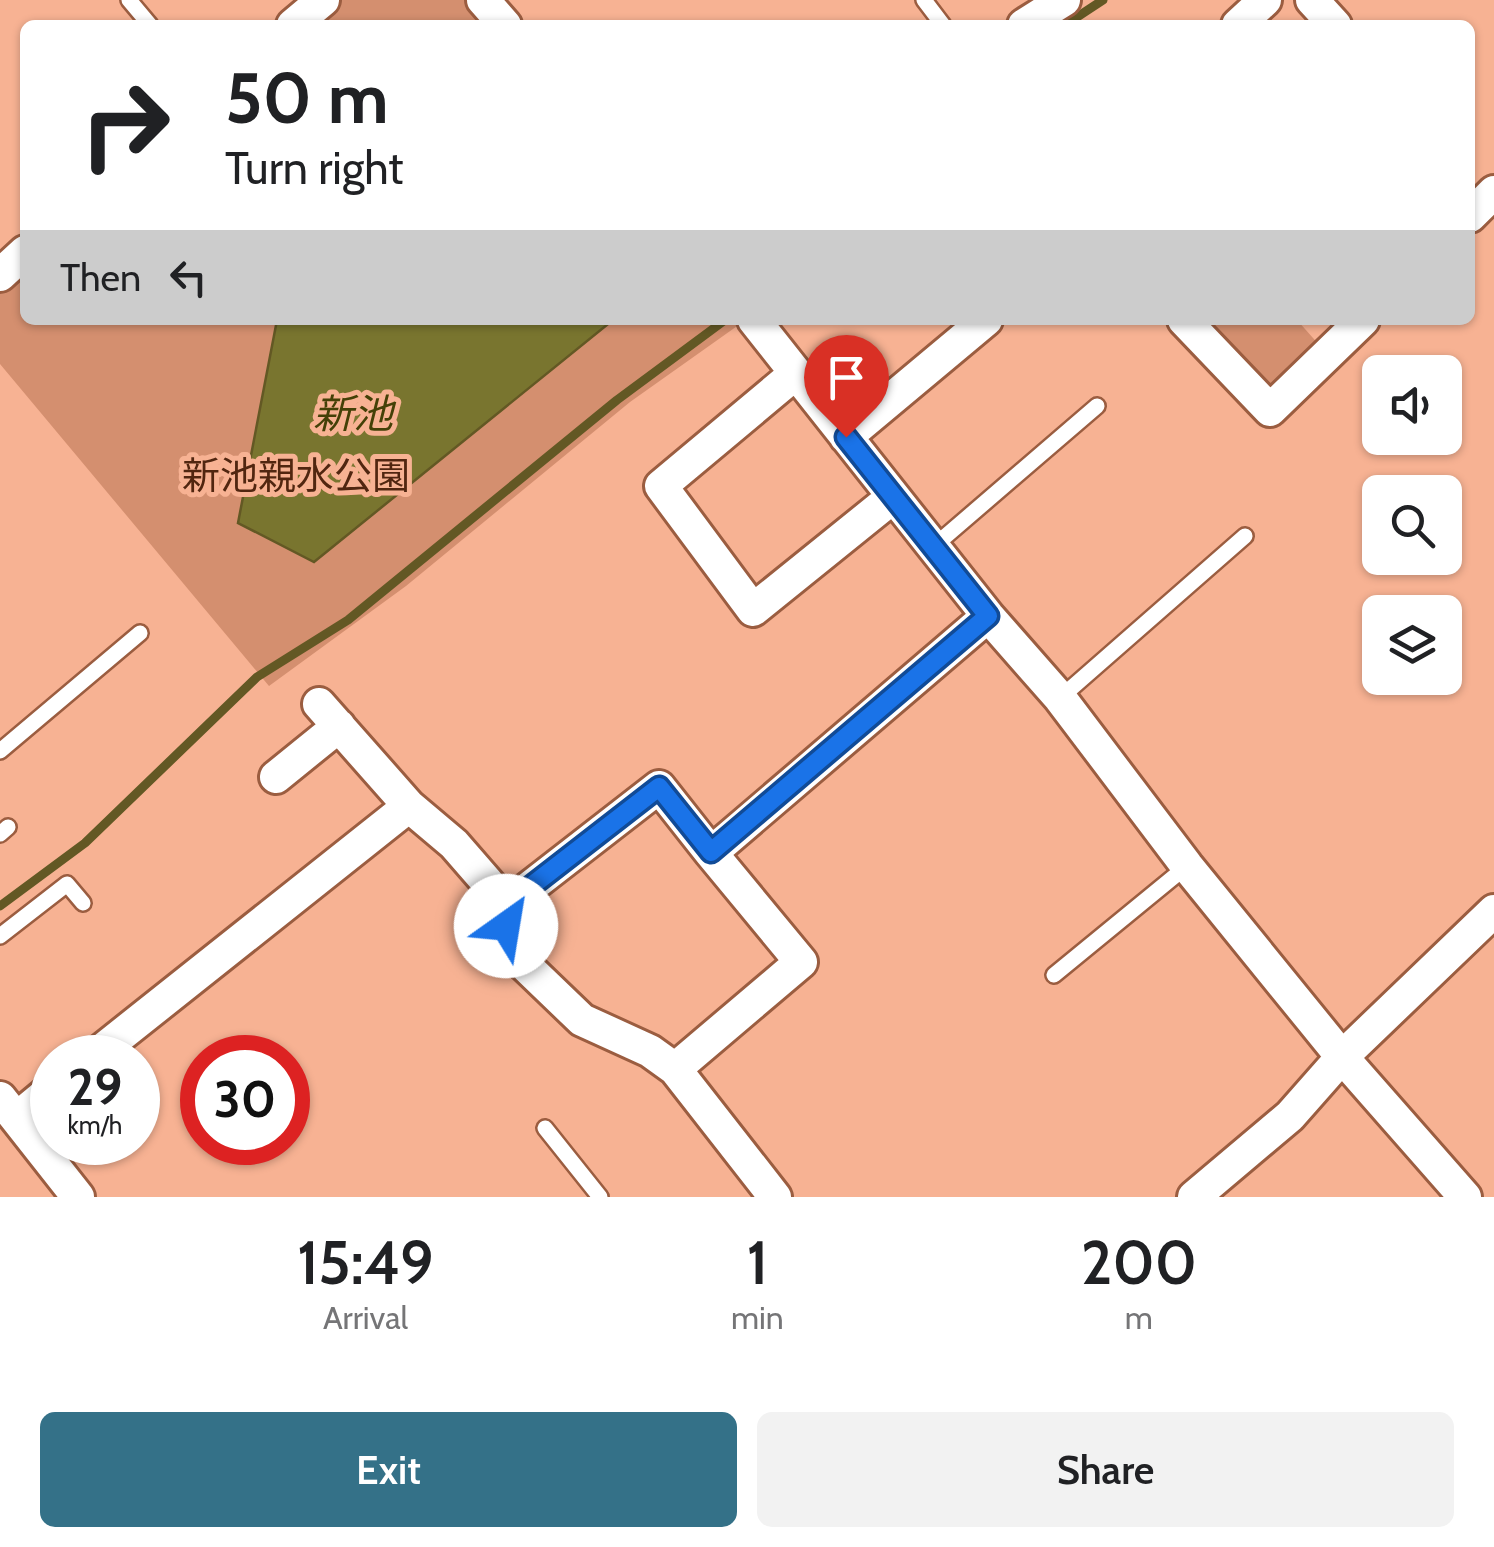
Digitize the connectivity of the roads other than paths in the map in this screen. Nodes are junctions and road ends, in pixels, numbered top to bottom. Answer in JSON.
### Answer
{"nodes":[{"id":1,"x":129,"y":0,"type":"edge"},
{"id":2,"x":324,"y":0,"type":"edge"},
{"id":3,"x":483,"y":0,"type":"edge"},
{"id":4,"x":924,"y":0,"type":"edge"},
{"id":5,"x":1064,"y":0,"type":"edge"},
{"id":6,"x":1266,"y":0,"type":"edge"},
{"id":7,"x":1312,"y":0,"type":"edge"},
{"id":8,"x":146,"y":20,"type":"edge"},
{"id":9,"x":300,"y":20,"type":"edge"},
{"id":10,"x":500,"y":20,"type":"edge"},
{"id":11,"x":939,"y":20,"type":"edge"},
{"id":12,"x":1032,"y":20,"type":"edge"},
{"id":13,"x":1244,"y":20,"type":"edge"},
{"id":14,"x":1330,"y":20,"type":"edge"},
{"id":15,"x":20,"y":257,"type":"edge"},
{"id":16,"x":0,"y":276,"type":"edge"},
{"id":17,"x":758,"y":325,"type":"edge"},
{"id":18,"x":980,"y":325,"type":"edge"},
{"id":19,"x":1189,"y":325,"type":"edge"},
{"id":20,"x":1357,"y":325,"type":"edge"},
{"id":21,"x":796,"y":373,"type":"junction"},
{"id":22,"x":1096,"y":406,"type":"dead end"},
{"id":23,"x":846,"y":437,"type":"junction"},
{"id":24,"x":894,"y":497,"type":"junction"},
{"id":25,"x":1245,"y":536,"type":"dead end"},
{"id":26,"x":933,"y":547,"type":"junction"},
{"id":27,"x":988,"y":616,"type":"junction"},
{"id":28,"x":140,"y":633,"type":"dead end"},
{"id":29,"x":1060,"y":698,"type":"junction"},
{"id":30,"x":0,"y":751,"type":"edge"},
{"id":31,"x":276,"y":777,"type":"dead end"},
{"id":32,"x":409,"y":806,"type":"junction"},
{"id":33,"x":711,"y":852,"type":"junction"},
{"id":34,"x":1187,"y":866,"type":"junction"},
{"id":35,"x":82,"y":903,"type":"dead end"},
{"id":36,"x":507,"y":905,"type":"junction"},
{"id":37,"x":1494,"y":911,"type":"edge"},
{"id":38,"x":0,"y":936,"type":"edge"},
{"id":39,"x":1054,"y":975,"type":"dead end"},
{"id":40,"x":121,"y":1035,"type":"edge"},
{"id":41,"x":1342,"y":1057,"type":"junction"},
{"id":42,"x":674,"y":1068,"type":"junction"},
{"id":43,"x":8,"y":1108,"type":"edge"},
{"id":44,"x":545,"y":1128,"type":"dead end"},
{"id":45,"x":78,"y":1197,"type":"edge"},
{"id":46,"x":600,"y":1197,"type":"edge"},
{"id":47,"x":775,"y":1197,"type":"edge"},
{"id":48,"x":1194,"y":1197,"type":"edge"},
{"id":49,"x":1465,"y":1197,"type":"edge"}],
"edges":[{"from":1,"to":8,"type":"lane"},
{"from":2,"to":9,"type":"street"},
{"from":3,"to":10,"type":"street"},
{"from":4,"to":11,"type":"lane"},
{"from":5,"to":12,"type":"street"},
{"from":6,"to":13,"type":"street"},
{"from":7,"to":14,"type":"street"},
{"from":15,"to":16,"type":"street"},
{"from":17,"to":21,"type":"street"},
{"from":18,"to":23,"type":"street"},
{"from":19,"to":20,"type":"street"},
{"from":21,"to":23,"type":"street"},
{"from":21,"to":24,"type":"street"},
{"from":22,"to":26,"type":"lane"},
{"from":23,"to":24,"type":"street"},
{"from":24,"to":26,"type":"street"},
{"from":25,"to":29,"type":"lane"},
{"from":26,"to":27,"type":"street"},
{"from":27,"to":29,"type":"street"},
{"from":27,"to":33,"type":"street"},
{"from":28,"to":30,"type":"lane"},
{"from":29,"to":34,"type":"street"},
{"from":31,"to":32,"type":"street"},
{"from":32,"to":36,"type":"street"},
{"from":32,"to":40,"type":"street"},
{"from":33,"to":36,"type":"street"},
{"from":33,"to":42,"type":"street"},
{"from":34,"to":39,"type":"lane"},
{"from":34,"to":41,"type":"street"},
{"from":35,"to":38,"type":"lane"},
{"from":36,"to":42,"type":"street"},
{"from":37,"to":41,"type":"street"},
{"from":41,"to":48,"type":"street"},
{"from":41,"to":49,"type":"street"},
{"from":42,"to":47,"type":"street"},
{"from":43,"to":45,"type":"street"},
{"from":44,"to":46,"type":"lane"}]}
